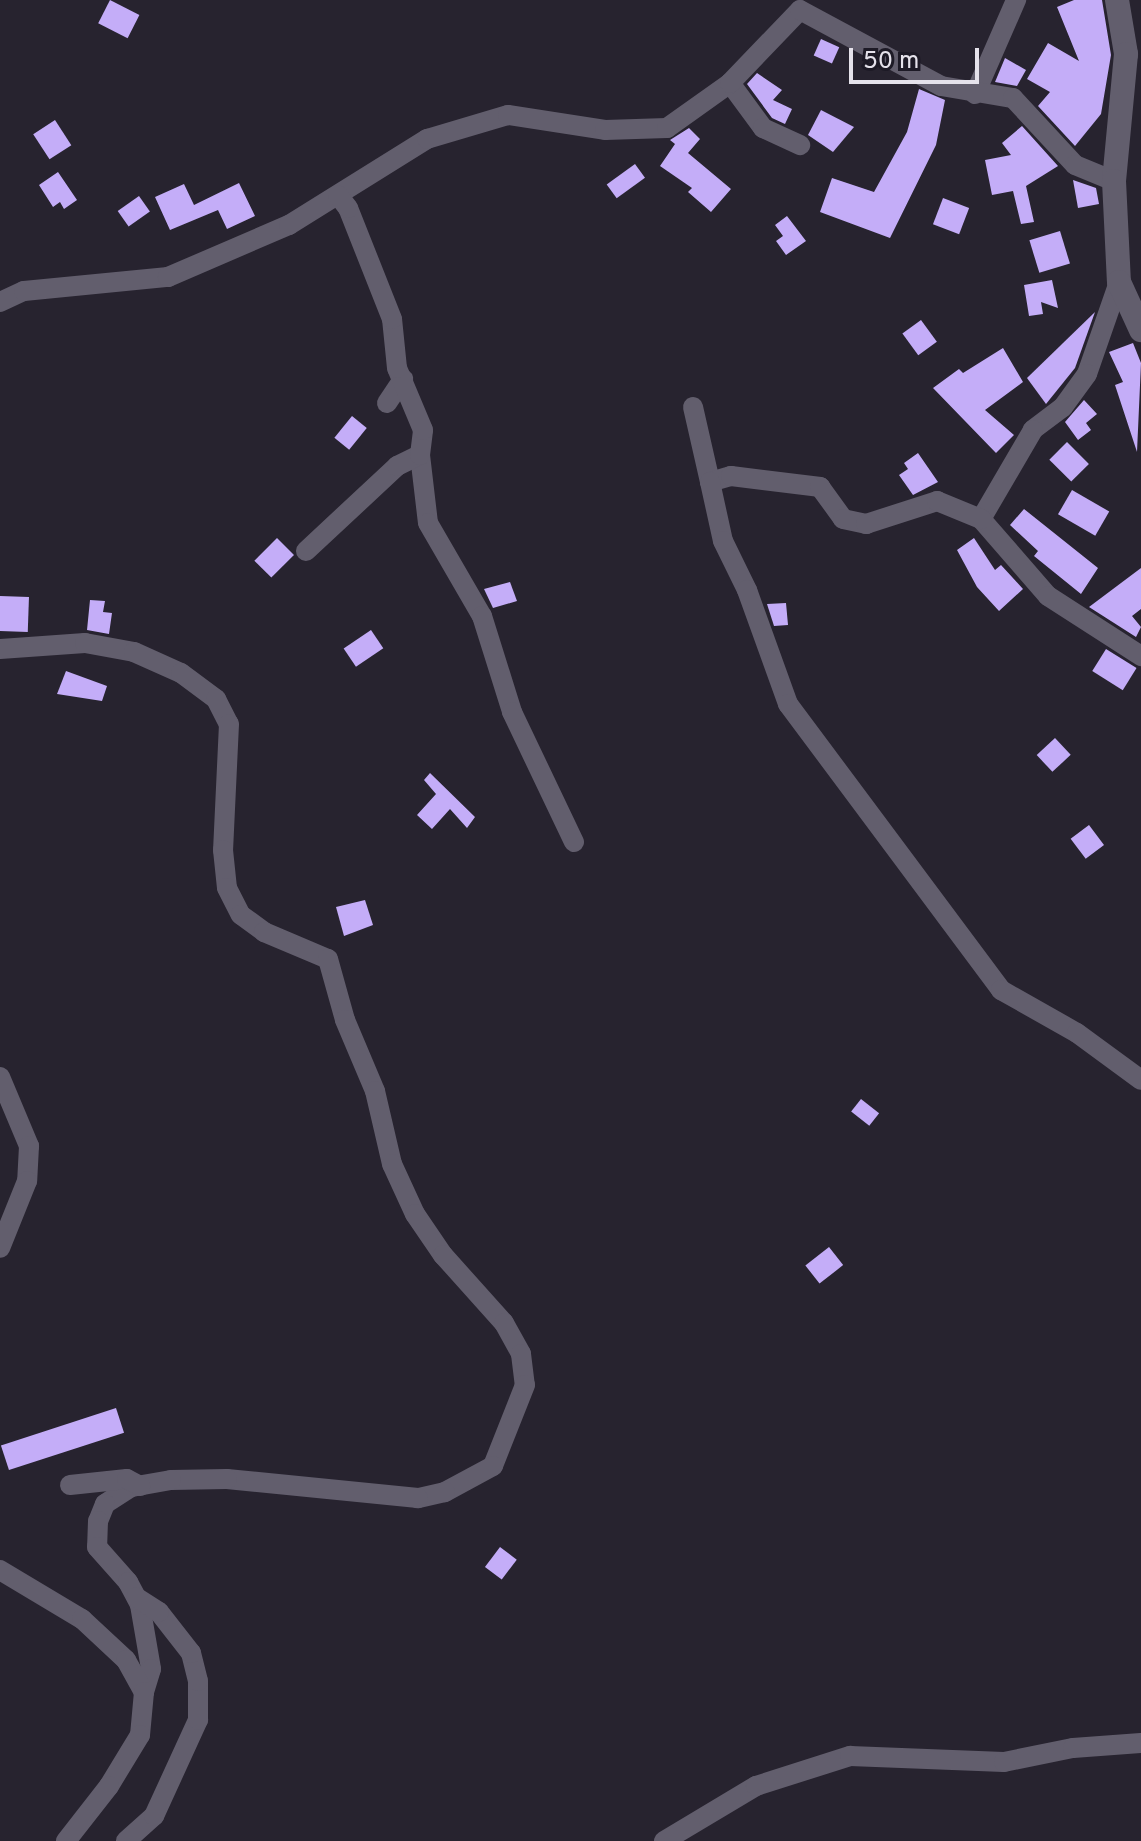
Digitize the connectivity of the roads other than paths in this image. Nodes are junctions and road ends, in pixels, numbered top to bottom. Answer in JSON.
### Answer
{"nodes":[{"id":1,"x":1016,"y":0,"type":"edge"},
{"id":2,"x":1117,"y":0,"type":"edge"},
{"id":3,"x":802,"y":5,"type":"edge"},
{"id":4,"x":730,"y":83,"type":"junction"},
{"id":5,"x":975,"y":94,"type":"junction"},
{"id":6,"x":800,"y":145,"type":"dead end"},
{"id":7,"x":1114,"y":181,"type":"junction"},
{"id":8,"x":338,"y":195,"type":"junction"},
{"id":9,"x":1119,"y":282,"type":"junction"},
{"id":10,"x":0,"y":302,"type":"edge"},
{"id":11,"x":1141,"y":330,"type":"edge"},
{"id":12,"x":403,"y":379,"type":"junction"},
{"id":13,"x":387,"y":403,"type":"dead end"},
{"id":14,"x":693,"y":407,"type":"dead end"},
{"id":15,"x":420,"y":455,"type":"junction"},
{"id":16,"x":710,"y":482,"type":"junction"},
{"id":17,"x":981,"y":519,"type":"junction"},
{"id":18,"x":306,"y":551,"type":"dead end"},
{"id":19,"x":0,"y":649,"type":"edge"},
{"id":20,"x":1141,"y":656,"type":"edge"},
{"id":21,"x":574,"y":842,"type":"dead end"},
{"id":22,"x":0,"y":1077,"type":"edge"},
{"id":23,"x":1141,"y":1080,"type":"edge"},
{"id":24,"x":0,"y":1248,"type":"edge"},
{"id":25,"x":70,"y":1485,"type":"dead end"},
{"id":26,"x":140,"y":1486,"type":"junction"},
{"id":27,"x":0,"y":1570,"type":"edge"},
{"id":28,"x":136,"y":1597,"type":"junction"},
{"id":29,"x":144,"y":1692,"type":"junction"},
{"id":30,"x":1141,"y":1743,"type":"edge"},
{"id":31,"x":66,"y":1841,"type":"edge"},
{"id":32,"x":126,"y":1841,"type":"edge"},
{"id":33,"x":664,"y":1841,"type":"edge"}],
"edges":[{"from":1,"to":5,"type":"street"},
{"from":2,"to":7,"type":"main road"},
{"from":3,"to":4,"type":"street"},
{"from":3,"to":5,"type":"street"},
{"from":4,"to":6,"type":"street"},
{"from":4,"to":8,"type":"street"},
{"from":5,"to":7,"type":"street"},
{"from":7,"to":9,"type":"main road"},
{"from":8,"to":10,"type":"street"},
{"from":8,"to":12,"type":"street"},
{"from":9,"to":11,"type":"main road"},
{"from":9,"to":17,"type":"street"},
{"from":12,"to":13,"type":"street"},
{"from":12,"to":15,"type":"street"},
{"from":14,"to":16,"type":"street"},
{"from":15,"to":18,"type":"street"},
{"from":15,"to":21,"type":"street"},
{"from":16,"to":17,"type":"street"},
{"from":16,"to":23,"type":"street"},
{"from":17,"to":20,"type":"street"},
{"from":19,"to":26,"type":"street"},
{"from":22,"to":24,"type":"street"},
{"from":25,"to":26,"type":"street"},
{"from":26,"to":28,"type":"street"},
{"from":27,"to":29,"type":"street"},
{"from":28,"to":29,"type":"street"},
{"from":28,"to":32,"type":"street"},
{"from":29,"to":31,"type":"street"},
{"from":30,"to":33,"type":"street"}]}
